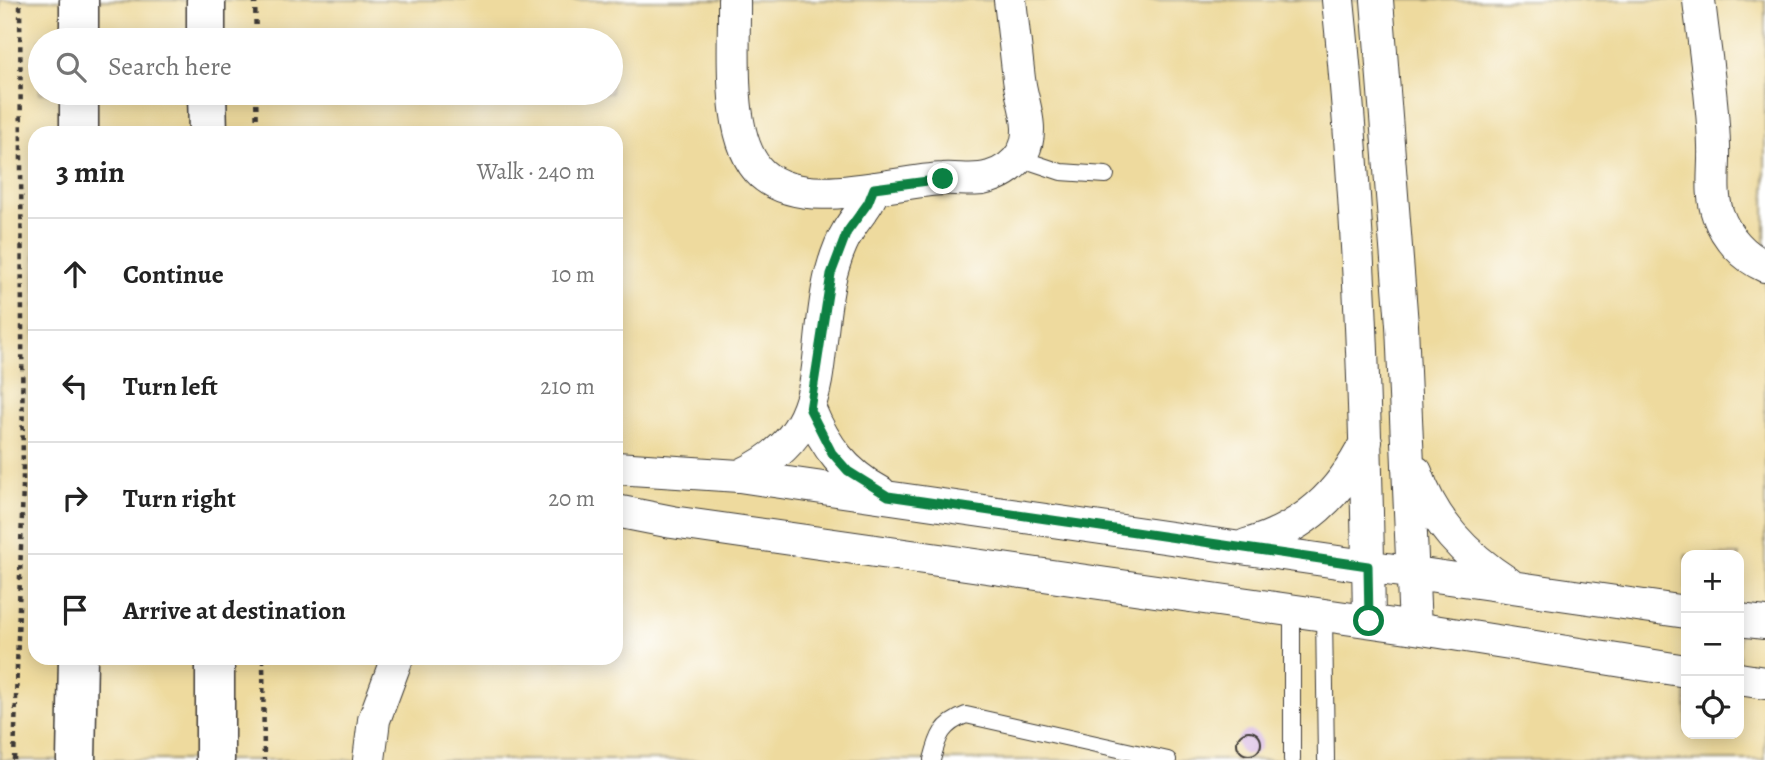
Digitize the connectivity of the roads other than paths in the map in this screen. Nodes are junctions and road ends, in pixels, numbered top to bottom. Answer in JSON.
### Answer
{"nodes":[{"id":1,"x":79,"y":0,"type":"edge"},
{"id":2,"x":206,"y":0,"type":"edge"},
{"id":3,"x":734,"y":0,"type":"edge"},
{"id":4,"x":1010,"y":0,"type":"edge"},
{"id":5,"x":1338,"y":0,"type":"edge"},
{"id":6,"x":1377,"y":0,"type":"edge"},
{"id":7,"x":1699,"y":0,"type":"edge"},
{"id":8,"x":79,"y":28,"type":"edge"},
{"id":9,"x":206,"y":28,"type":"edge"},
{"id":10,"x":1019,"y":82,"type":"junction"},
{"id":11,"x":79,"y":105,"type":"edge"},
{"id":12,"x":207,"y":105,"type":"edge"},
{"id":13,"x":79,"y":126,"type":"edge"},
{"id":14,"x":208,"y":126,"type":"edge"},
{"id":15,"x":1714,"y":144,"type":"junction"},
{"id":16,"x":1019,"y":158,"type":"junction"},
{"id":17,"x":1106,"y":175,"type":"dead end"},
{"id":18,"x":943,"y":179,"type":"junction"},
{"id":19,"x":874,"y":188,"type":"junction"},
{"id":20,"x":830,"y":193,"type":"junction"},
{"id":21,"x":1765,"y":248,"type":"edge"},
{"id":22,"x":1765,"y":266,"type":"edge"},
{"id":23,"x":831,"y":274,"type":"junction"},
{"id":24,"x":810,"y":410,"type":"junction"},
{"id":25,"x":1408,"y":439,"type":"junction"},
{"id":26,"x":1367,"y":440,"type":"junction"},
{"id":27,"x":623,"y":468,"type":"edge"},
{"id":28,"x":739,"y":475,"type":"junction"},
{"id":29,"x":888,"y":496,"type":"junction"},
{"id":30,"x":623,"y":512,"type":"edge"},
{"id":31,"x":672,"y":522,"type":"junction"},
{"id":32,"x":623,"y":526,"type":"edge"},
{"id":33,"x":1240,"y":547,"type":"junction"},
{"id":34,"x":1368,"y":566,"type":"junction"},
{"id":35,"x":1412,"y":573,"type":"junction"},
{"id":36,"x":1512,"y":586,"type":"junction"},
{"id":37,"x":1292,"y":610,"type":"junction"},
{"id":38,"x":1681,"y":611,"type":"edge"},
{"id":39,"x":1324,"y":614,"type":"junction"},
{"id":40,"x":1369,"y":621,"type":"junction"},
{"id":41,"x":1744,"y":621,"type":"edge"},
{"id":42,"x":1765,"y":624,"type":"edge"},
{"id":43,"x":1415,"y":628,"type":"junction"},
{"id":44,"x":78,"y":665,"type":"edge"},
{"id":45,"x":215,"y":665,"type":"edge"},
{"id":46,"x":394,"y":665,"type":"edge"},
{"id":47,"x":1681,"y":670,"type":"edge"},
{"id":48,"x":1744,"y":680,"type":"edge"},
{"id":49,"x":1765,"y":683,"type":"edge"},
{"id":50,"x":76,"y":760,"type":"edge"},
{"id":51,"x":215,"y":760,"type":"edge"},
{"id":52,"x":369,"y":760,"type":"edge"},
{"id":53,"x":932,"y":760,"type":"edge"},
{"id":54,"x":1168,"y":760,"type":"edge"},
{"id":55,"x":1292,"y":760,"type":"edge"},
{"id":56,"x":1326,"y":760,"type":"edge"}],
"edges":[{"from":1,"to":8,"type":"main road"},
{"from":2,"to":9,"type":"main road"},
{"from":3,"to":20,"type":"street"},
{"from":4,"to":10,"type":"street"},
{"from":5,"to":26,"type":"street"},
{"from":6,"to":25,"type":"street"},
{"from":7,"to":15,"type":"street"},
{"from":10,"to":16,"type":"street"},
{"from":10,"to":18,"type":"street"},
{"from":11,"to":13,"type":"main road"},
{"from":12,"to":14,"type":"main road"},
{"from":15,"to":21,"type":"street"},
{"from":15,"to":22,"type":"street"},
{"from":16,"to":17,"type":"lane"},
{"from":16,"to":18,"type":"street"},
{"from":18,"to":19,"type":"street"},
{"from":19,"to":20,"type":"street"},
{"from":19,"to":23,"type":"street"},
{"from":20,"to":23,"type":"street"},
{"from":23,"to":24,"type":"street"},
{"from":24,"to":28,"type":"street"},
{"from":24,"to":29,"type":"street"},
{"from":25,"to":35,"type":"street"},
{"from":25,"to":36,"type":"street"},
{"from":26,"to":33,"type":"street"},
{"from":26,"to":34,"type":"street"},
{"from":27,"to":28,"type":"street"},
{"from":28,"to":29,"type":"street"},
{"from":29,"to":33,"type":"street"},
{"from":30,"to":31,"type":"street"},
{"from":31,"to":32,"type":"street"},
{"from":31,"to":37,"type":"street"},
{"from":33,"to":34,"type":"street"},
{"from":34,"to":35,"type":"street"},
{"from":34,"to":40,"type":"street"},
{"from":35,"to":36,"type":"street"},
{"from":35,"to":43,"type":"street"},
{"from":36,"to":38,"type":"street"},
{"from":37,"to":39,"type":"street"},
{"from":37,"to":55,"type":"lane"},
{"from":39,"to":40,"type":"street"},
{"from":39,"to":56,"type":"lane"},
{"from":40,"to":43,"type":"street"},
{"from":41,"to":42,"type":"street"},
{"from":43,"to":47,"type":"street"},
{"from":44,"to":50,"type":"main road"},
{"from":45,"to":51,"type":"main road"},
{"from":46,"to":52,"type":"street"},
{"from":48,"to":49,"type":"street"},
{"from":53,"to":54,"type":"lane"}]}
